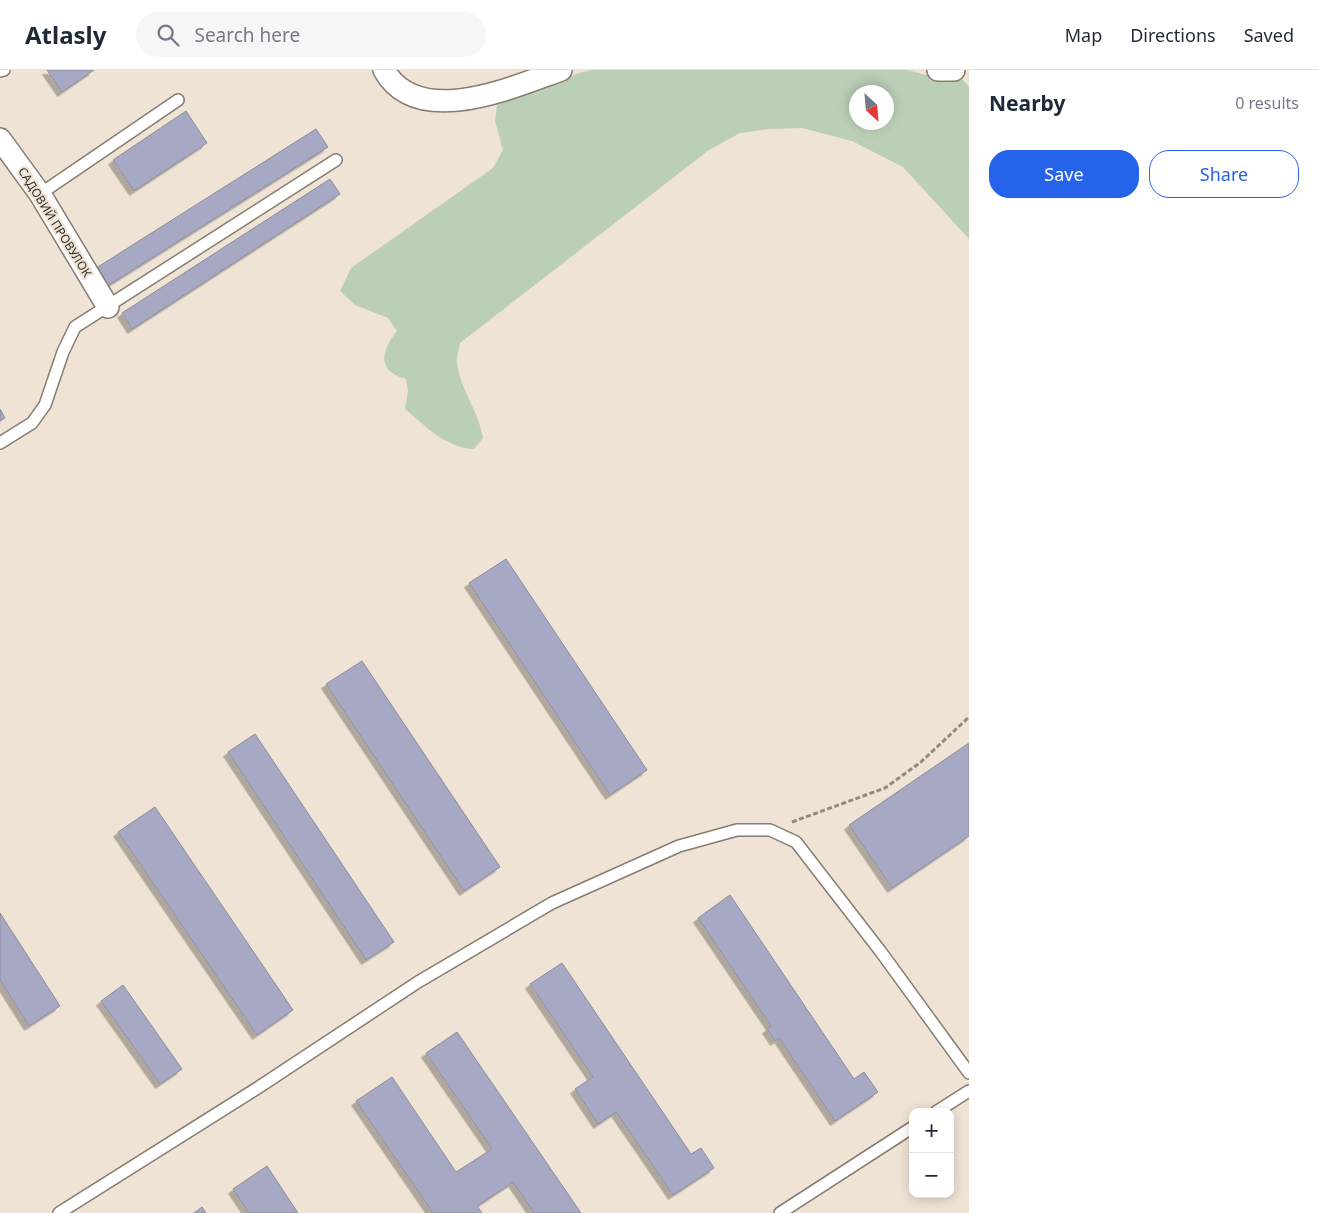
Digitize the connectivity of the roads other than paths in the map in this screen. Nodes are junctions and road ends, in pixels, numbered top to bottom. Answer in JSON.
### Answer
{"nodes":[{"id":1,"x":384,"y":70,"type":"edge"},
{"id":2,"x":561,"y":70,"type":"edge"},
{"id":3,"x":938,"y":70,"type":"edge"},
{"id":4,"x":954,"y":70,"type":"edge"},
{"id":5,"x":963,"y":70,"type":"edge"},
{"id":6,"x":969,"y":77,"type":"edge"},
{"id":7,"x":178,"y":100,"type":"dead end"},
{"id":8,"x":0,"y":139,"type":"edge"},
{"id":9,"x":336,"y":160,"type":"dead end"},
{"id":10,"x":40,"y":194,"type":"junction"},
{"id":11,"x":108,"y":307,"type":"junction"},
{"id":12,"x":0,"y":443,"type":"edge"},
{"id":13,"x":969,"y":1073,"type":"edge"},
{"id":14,"x":969,"y":1091,"type":"edge"},
{"id":15,"x":942,"y":1108,"type":"edge"},
{"id":16,"x":909,"y":1130,"type":"edge"},
{"id":17,"x":59,"y":1213,"type":"edge"},
{"id":18,"x":780,"y":1213,"type":"edge"}],
"edges":[{"from":1,"to":2,"type":"street"},
{"from":3,"to":4,"type":"street"},
{"from":5,"to":6,"type":"street"},
{"from":7,"to":10,"type":"lane"},
{"from":8,"to":10,"type":"street","name":"САДОВИЙ ПРОВУЛОК"},
{"from":9,"to":11,"type":"lane"},
{"from":10,"to":11,"type":"street","name":"САДОВИЙ ПРОВУЛОК"},
{"from":11,"to":12,"type":"lane"},
{"from":13,"to":17,"type":"lane"},
{"from":14,"to":15,"type":"lane"},
{"from":16,"to":18,"type":"lane"}]}
